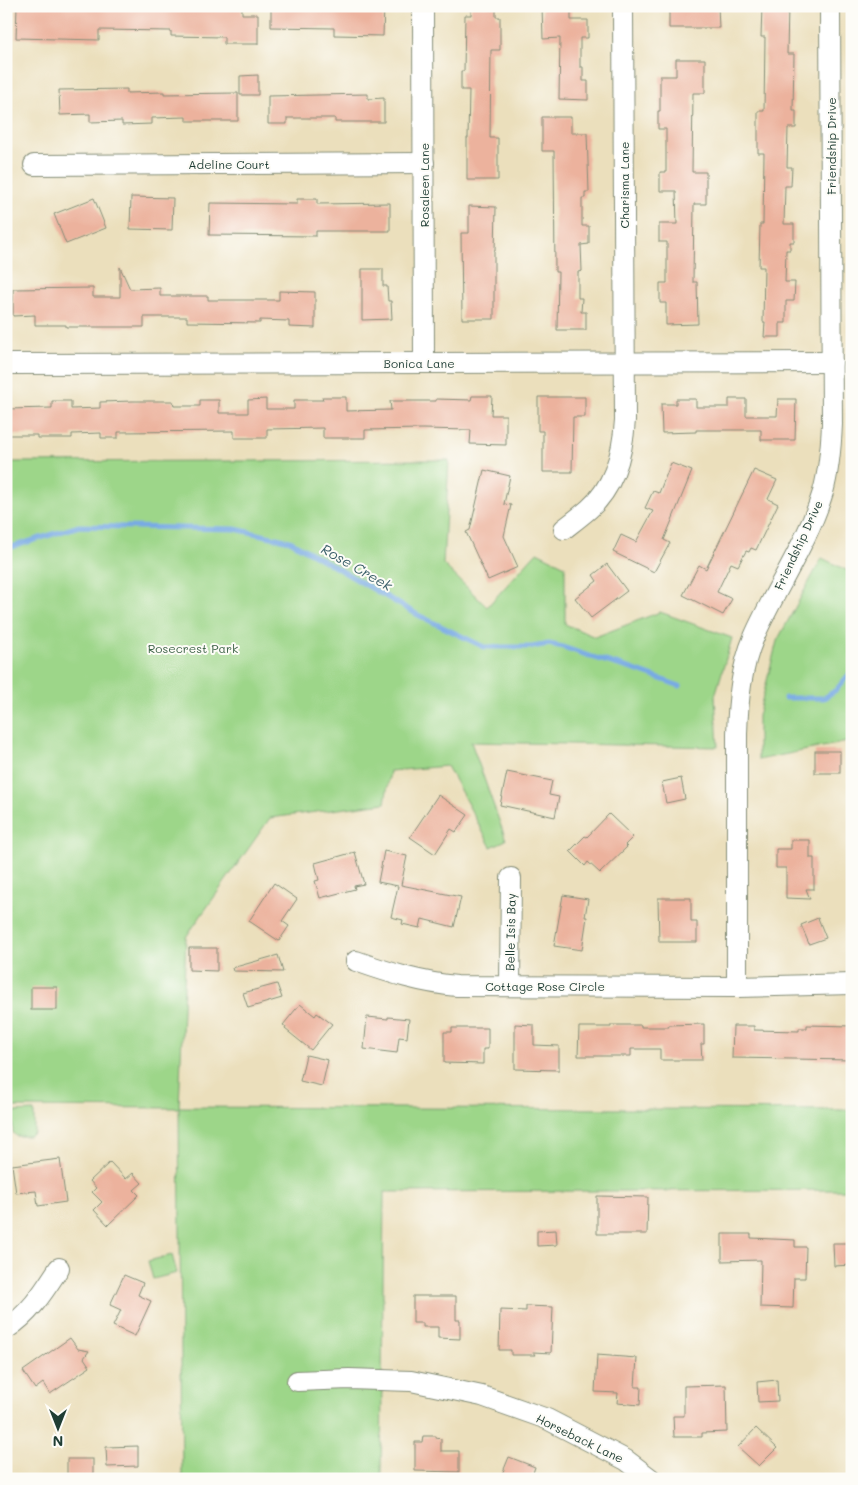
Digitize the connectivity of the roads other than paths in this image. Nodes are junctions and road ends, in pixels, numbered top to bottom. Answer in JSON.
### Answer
{"nodes":[{"id":1,"x":423,"y":6,"type":"edge"},
{"id":2,"x":623,"y":6,"type":"edge"},
{"id":3,"x":830,"y":6,"type":"edge"},
{"id":4,"x":424,"y":163,"type":"junction"},
{"id":5,"x":34,"y":165,"type":"dead end"},
{"id":6,"x":832,"y":362,"type":"junction"},
{"id":7,"x":424,"y":363,"type":"junction"},
{"id":8,"x":624,"y":363,"type":"junction"},
{"id":9,"x":6,"y":364,"type":"edge"},
{"id":10,"x":564,"y":529,"type":"dead end"},
{"id":11,"x":511,"y":878,"type":"dead end"},
{"id":12,"x":356,"y":961,"type":"dead end"},
{"id":13,"x":852,"y":984,"type":"edge"},
{"id":14,"x":510,"y":986,"type":"junction"},
{"id":15,"x":737,"y":987,"type":"junction"},
{"id":16,"x":59,"y":1268,"type":"dead end"},
{"id":17,"x":6,"y":1329,"type":"edge"},
{"id":18,"x":297,"y":1381,"type":"dead end"},
{"id":19,"x":651,"y":1479,"type":"edge"}],
"edges":[{"from":1,"to":4,"type":"street","name":"Rosaleen Lane"},
{"from":2,"to":8,"type":"street","name":"Charisma Lane"},
{"from":3,"to":6,"type":"street","name":"Friendship Drive"},
{"from":4,"to":5,"type":"street","name":"Adeline Court"},
{"from":4,"to":7,"type":"street","name":"Rosaleen Lane"},
{"from":6,"to":8,"type":"street","name":"Bonica Lane"},
{"from":6,"to":15,"type":"street","name":"Friendship Drive"},
{"from":7,"to":8,"type":"street","name":"Bonica Lane"},
{"from":7,"to":9,"type":"street","name":"Bonica Lane"},
{"from":8,"to":10,"type":"street","name":"Charisma Lane"},
{"from":11,"to":14,"type":"street","name":"Belle Isis Bay"},
{"from":12,"to":14,"type":"street","name":"Cottage Rose Circle"},
{"from":13,"to":15,"type":"street","name":"Cottage Rose Circle"},
{"from":14,"to":15,"type":"street","name":"Cottage Rose Circle"},
{"from":16,"to":17,"type":"street"},
{"from":18,"to":19,"type":"street","name":"Horseback Lane"}]}
